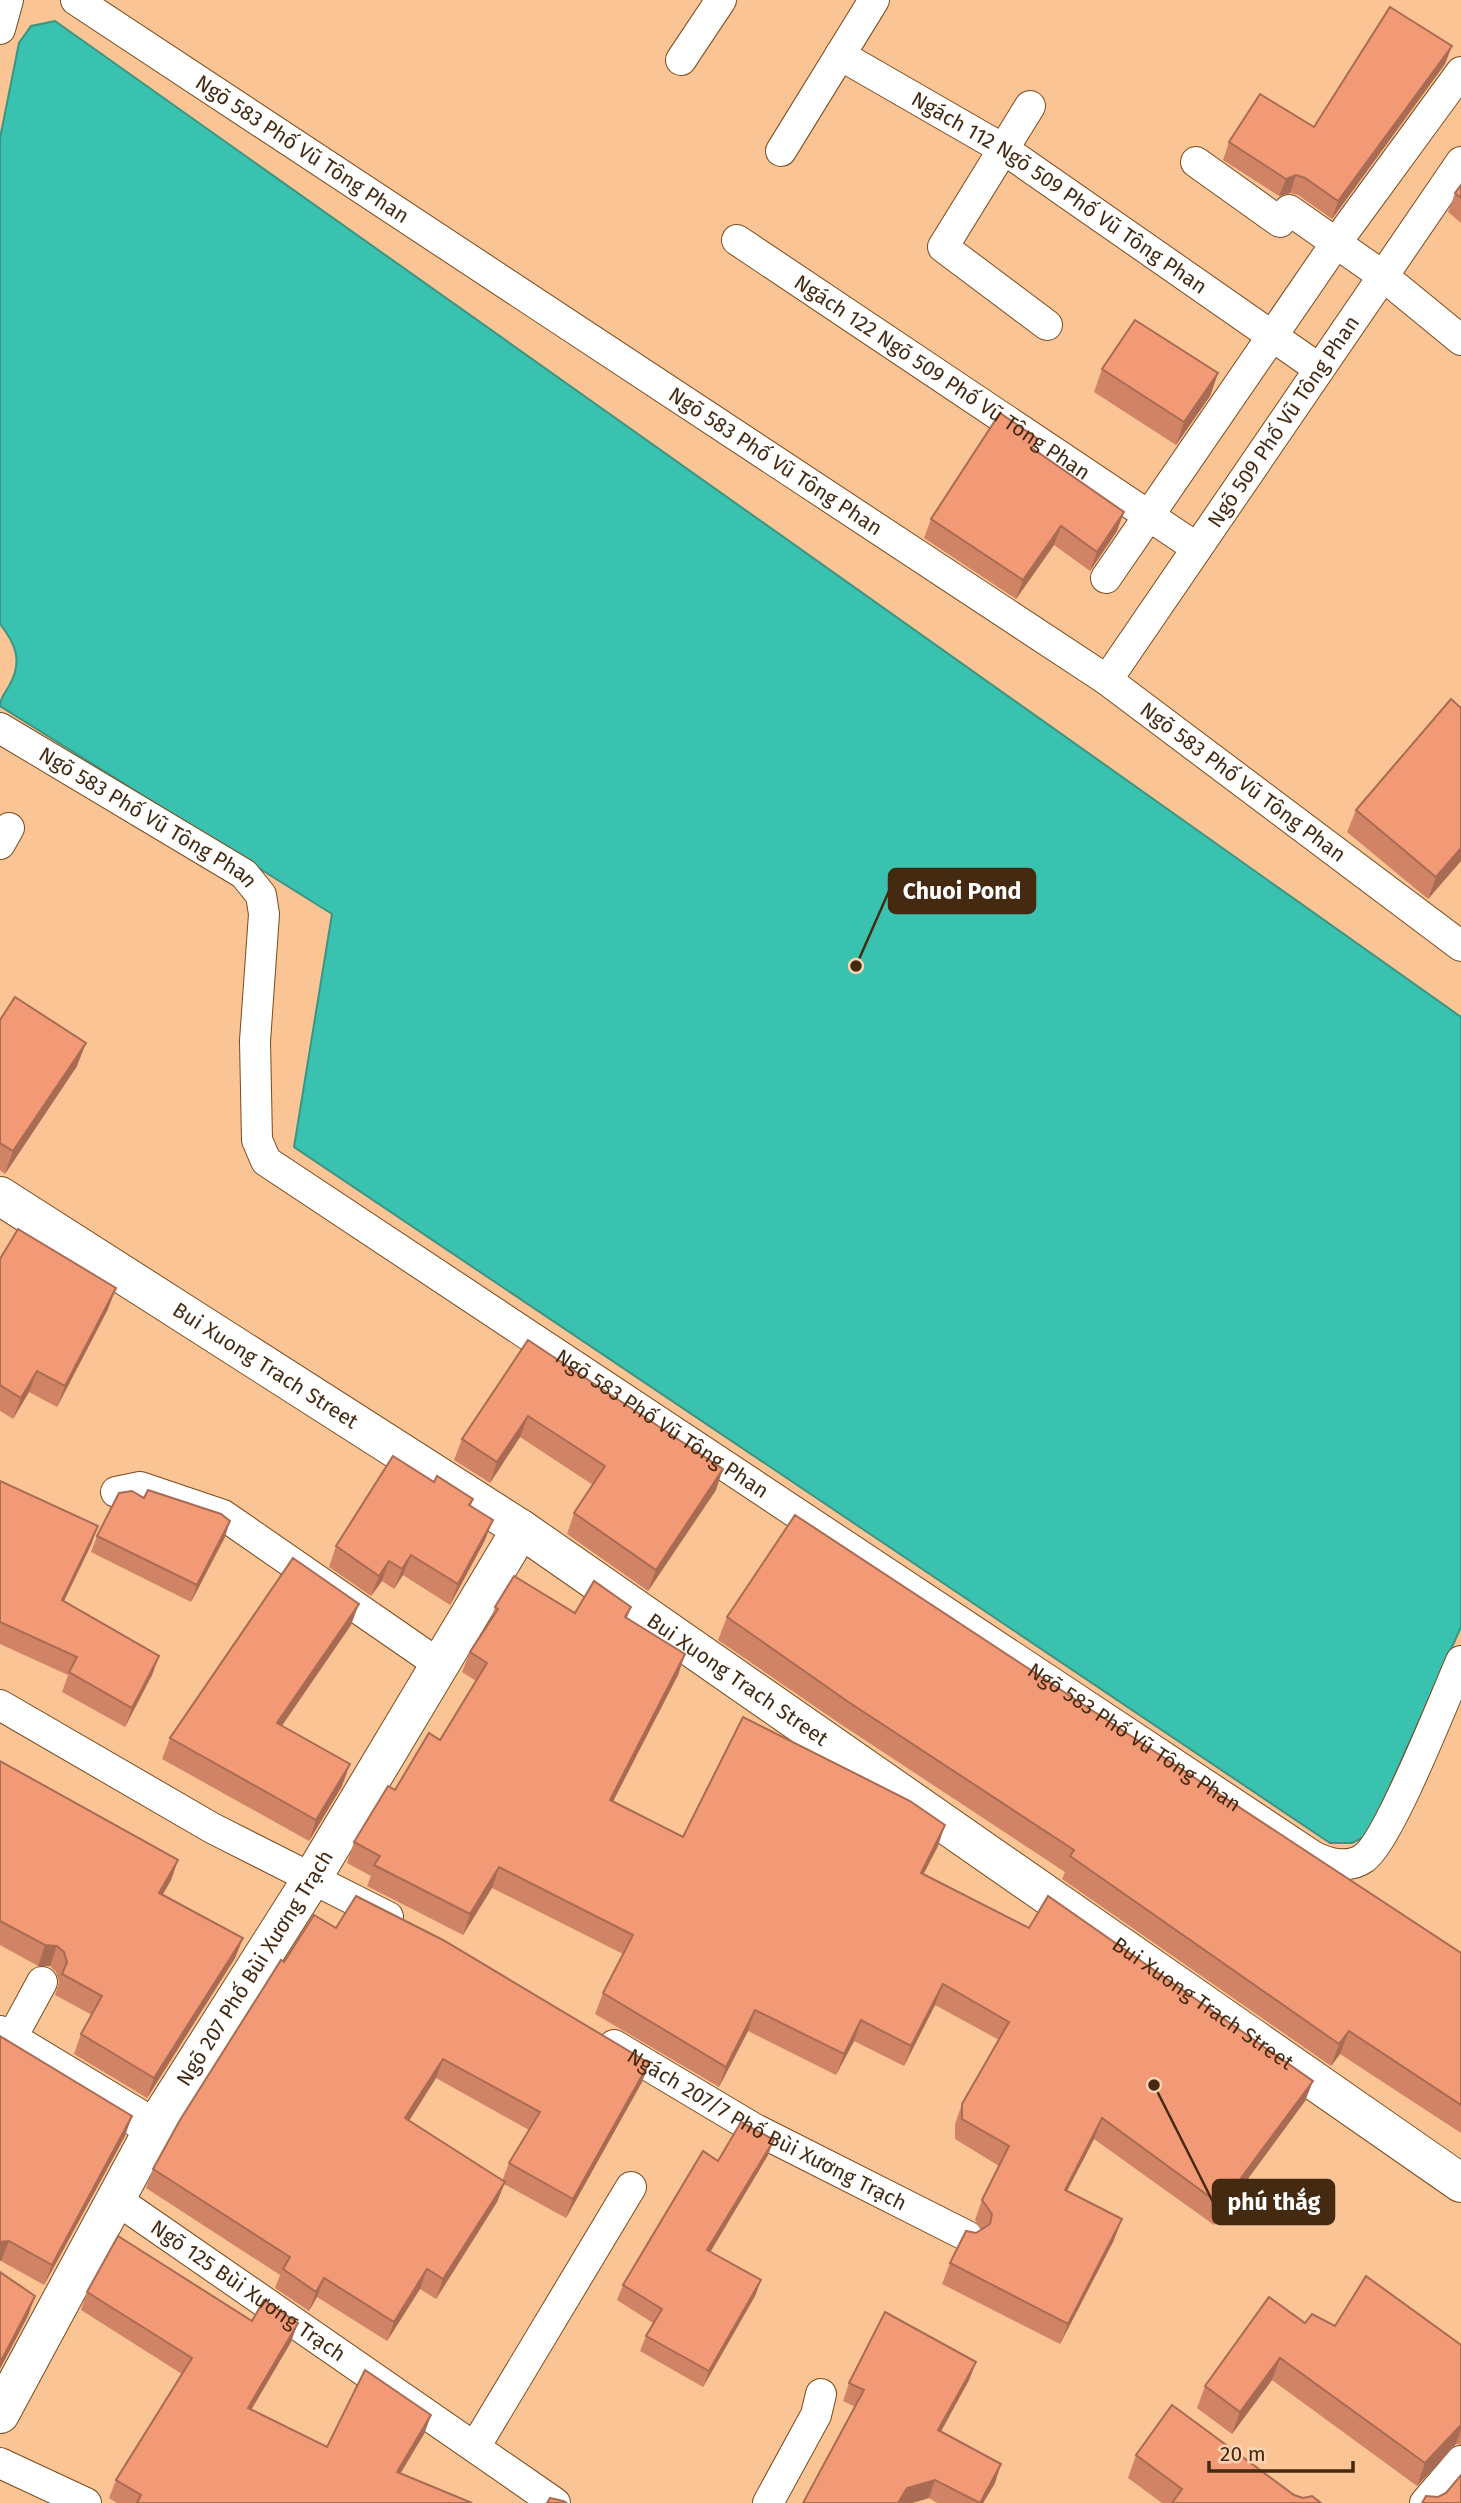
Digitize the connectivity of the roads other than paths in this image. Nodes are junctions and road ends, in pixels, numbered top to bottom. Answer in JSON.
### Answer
{"nodes":[{"id":1,"x":8,"y":0,"type":"edge"},
{"id":2,"x":76,"y":0,"type":"edge"},
{"id":3,"x":722,"y":0,"type":"edge"},
{"id":4,"x":874,"y":0,"type":"edge"},
{"id":5,"x":0,"y":29,"type":"edge"},
{"id":6,"x":840,"y":55,"type":"junction"},
{"id":7,"x":681,"y":60,"type":"dead end"},
{"id":8,"x":1461,"y":73,"type":"edge"},
{"id":9,"x":1030,"y":106,"type":"dead end"},
{"id":10,"x":1005,"y":150,"type":"junction"},
{"id":11,"x":781,"y":151,"type":"dead end"},
{"id":12,"x":1196,"y":162,"type":"dead end"},
{"id":13,"x":1461,"y":162,"type":"edge"},
{"id":14,"x":737,"y":240,"type":"dead end"},
{"id":15,"x":1336,"y":243,"type":"junction"},
{"id":16,"x":1383,"y":276,"type":"junction"},
{"id":17,"x":1047,"y":325,"type":"dead end"},
{"id":18,"x":1272,"y":337,"type":"junction"},
{"id":19,"x":1461,"y":340,"type":"edge"},
{"id":20,"x":1318,"y":368,"type":"junction"},
{"id":21,"x":1147,"y":516,"type":"junction"},
{"id":22,"x":1197,"y":548,"type":"junction"},
{"id":23,"x":1106,"y":578,"type":"dead end"},
{"id":24,"x":1107,"y":681,"type":"junction"},
{"id":25,"x":0,"y":728,"type":"edge"},
{"id":26,"x":1461,"y":946,"type":"edge"},
{"id":27,"x":0,"y":1196,"type":"edge"},
{"id":28,"x":116,"y":1492,"type":"edge"},
{"id":29,"x":521,"y":1529,"type":"junction"},
{"id":30,"x":1461,"y":1661,"type":"edge"},
{"id":31,"x":440,"y":1665,"type":"junction"},
{"id":32,"x":0,"y":1705,"type":"edge"},
{"id":33,"x":311,"y":1880,"type":"junction"},
{"id":34,"x":408,"y":1926,"type":"edge"},
{"id":35,"x":42,"y":1982,"type":"dead end"},
{"id":36,"x":586,"y":2029,"type":"edge"},
{"id":37,"x":5,"y":2038,"type":"edge"},
{"id":38,"x":154,"y":2129,"type":"junction"},
{"id":39,"x":1461,"y":2183,"type":"edge"},
{"id":40,"x":631,"y":2187,"type":"dead end"},
{"id":41,"x":114,"y":2198,"type":"junction"},
{"id":42,"x":967,"y":2236,"type":"edge"},
{"id":43,"x":821,"y":2394,"type":"dead end"},
{"id":44,"x":0,"y":2414,"type":"edge"},
{"id":45,"x":475,"y":2447,"type":"junction"},
{"id":46,"x":1461,"y":2462,"type":"edge"},
{"id":47,"x":0,"y":2463,"type":"edge"},
{"id":48,"x":86,"y":2503,"type":"edge"},
{"id":49,"x":555,"y":2503,"type":"edge"},
{"id":50,"x":768,"y":2503,"type":"edge"},
{"id":51,"x":1425,"y":2503,"type":"edge"}],
"edges":[{"from":1,"to":5,"type":"lane"},
{"from":2,"to":24,"type":"lane","name":"Ngõ 583 Phố Vũ Tông Phan"},
{"from":3,"to":7,"type":"lane"},
{"from":4,"to":6,"type":"lane"},
{"from":6,"to":10,"type":"lane","name":"Ngách 112 Ngõ 509 Phố Vũ Tông Phan"},
{"from":6,"to":11,"type":"lane"},
{"from":8,"to":15,"type":"lane"},
{"from":9,"to":10,"type":"lane"},
{"from":10,"to":17,"type":"lane"},
{"from":10,"to":18,"type":"lane","name":"Ngách 112 Ngõ 509 Phố Vũ Tông Phan"},
{"from":12,"to":15,"type":"lane"},
{"from":13,"to":16,"type":"lane","name":"Ngõ 509 Phố Vũ Tông Phan"},
{"from":14,"to":21,"type":"lane","name":"Ngách 122 Ngõ 509 Phố Vũ Tông Phan"},
{"from":15,"to":16,"type":"lane"},
{"from":15,"to":18,"type":"lane"},
{"from":16,"to":19,"type":"lane"},
{"from":16,"to":20,"type":"lane","name":"Ngõ 509 Phố Vũ Tông Phan"},
{"from":18,"to":20,"type":"lane","name":"Ngách 112 Ngõ 509 Phố Vũ Tông Phan"},
{"from":18,"to":21,"type":"lane"},
{"from":20,"to":22,"type":"lane","name":"Ngõ 509 Phố Vũ Tông Phan"},
{"from":21,"to":22,"type":"lane","name":"Ngách 122 Ngõ 509 Phố Vũ Tông Phan"},
{"from":21,"to":23,"type":"lane"},
{"from":22,"to":24,"type":"lane","name":"Ngõ 509 Phố Vũ Tông Phan"},
{"from":24,"to":26,"type":"lane","name":"Ngõ 583 Phố Vũ Tông Phan"},
{"from":25,"to":30,"type":"lane","name":"Ngõ 583 Phố Vũ Tông Phan"},
{"from":27,"to":29,"type":"street","name":"Bui Xuong Trach Street"},
{"from":28,"to":31,"type":"lane"},
{"from":29,"to":31,"type":"street","name":"Ngõ 207 Phố Bùi Xương Trạch"},
{"from":29,"to":39,"type":"street","name":"Bui Xuong Trach Street"},
{"from":31,"to":33,"type":"street","name":"Ngõ 207 Phố Bùi Xương Trạch"},
{"from":32,"to":33,"type":"lane"},
{"from":33,"to":34,"type":"lane"},
{"from":33,"to":38,"type":"street","name":"Ngõ 207 Phố Bùi Xương Trạch"},
{"from":35,"to":37,"type":"lane"},
{"from":36,"to":42,"type":"lane","name":"Ngách 207/7 Phố Bùi Xương Trạch"},
{"from":37,"to":38,"type":"street"},
{"from":38,"to":41,"type":"street","name":"Ngõ 207 Phố Bùi Xương Trạch"},
{"from":40,"to":45,"type":"lane"},
{"from":41,"to":44,"type":"street","name":"Ngõ 207 Phố Bùi Xương Trạch"},
{"from":41,"to":45,"type":"lane","name":"Ngõ 125 Bùi Xương Trạch"},
{"from":43,"to":50,"type":"lane"},
{"from":45,"to":49,"type":"lane","name":"Ngõ 125 Bùi Xương Trạch"},
{"from":46,"to":51,"type":"lane"},
{"from":47,"to":48,"type":"lane"}]}
